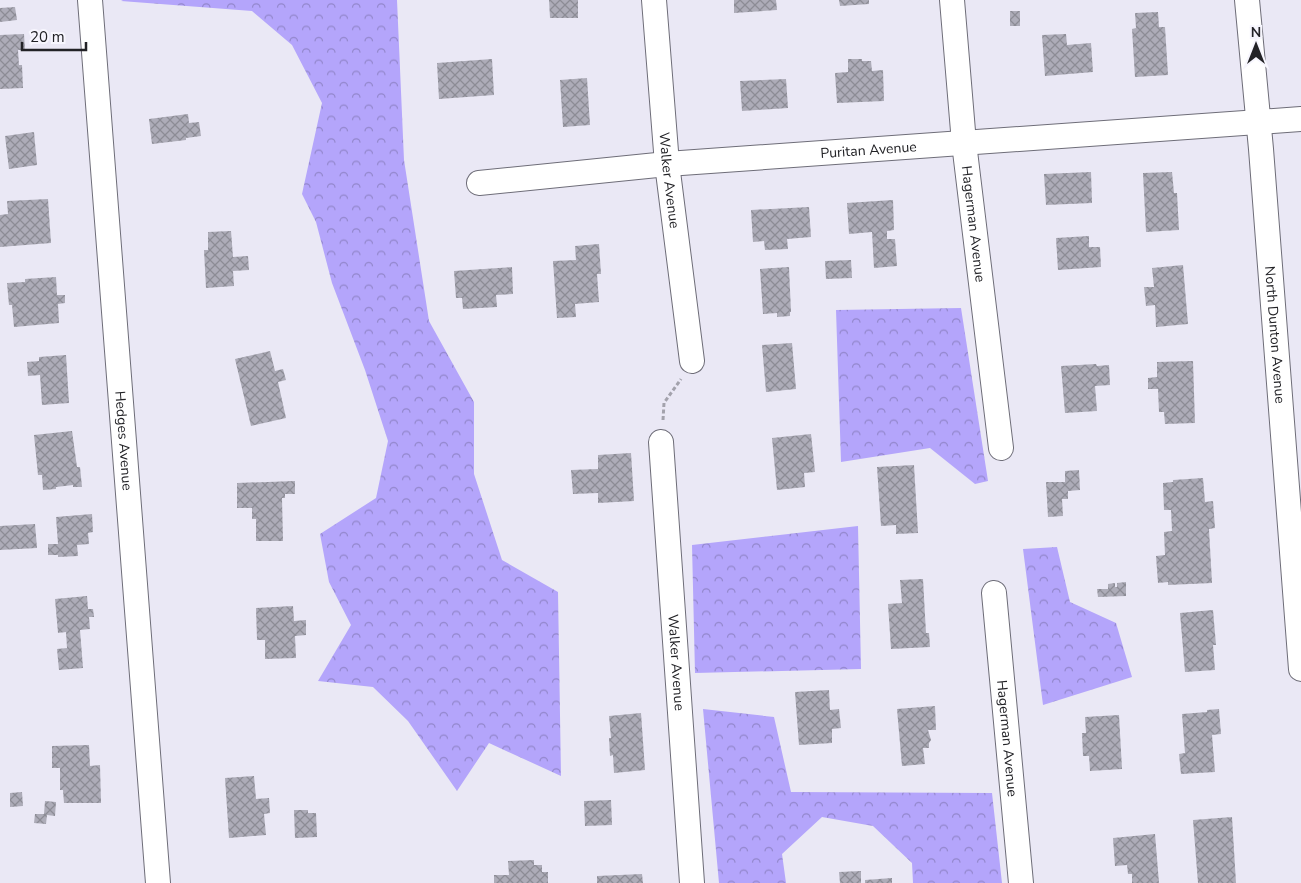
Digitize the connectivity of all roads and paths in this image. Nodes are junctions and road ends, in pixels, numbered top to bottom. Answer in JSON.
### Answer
{"nodes":[{"id":1,"x":90,"y":0,"type":"edge"},
{"id":2,"x":654,"y":0,"type":"edge"},
{"id":3,"x":952,"y":0,"type":"edge"},
{"id":4,"x":1247,"y":0,"type":"edge"},
{"id":5,"x":1301,"y":119,"type":"edge"},
{"id":6,"x":1258,"y":122,"type":"junction"},
{"id":7,"x":964,"y":143,"type":"junction"},
{"id":8,"x":667,"y":164,"type":"junction"},
{"id":9,"x":479,"y":183,"type":"dead end"},
{"id":10,"x":692,"y":362,"type":"joint"},
{"id":11,"x":661,"y":442,"type":"joint"},
{"id":12,"x":1001,"y":448,"type":"dead end"},
{"id":13,"x":994,"y":593,"type":"dead end"},
{"id":14,"x":1301,"y":670,"type":"edge"},
{"id":15,"x":158,"y":883,"type":"edge"},
{"id":16,"x":692,"y":883,"type":"edge"},
{"id":17,"x":1020,"y":883,"type":"edge"}],
"edges":[{"from":1,"to":15,"type":"street","name":"Hedges Avenue"},
{"from":2,"to":8,"type":"street","name":"Walker Avenue"},
{"from":3,"to":7,"type":"street","name":"Hagerman Avenue"},
{"from":4,"to":6,"type":"street","name":"North Dunton Avenue"},
{"from":5,"to":6,"type":"street","name":"Puritan Avenue"},
{"from":6,"to":7,"type":"street","name":"Puritan Avenue"},
{"from":6,"to":14,"type":"street","name":"North Dunton Avenue"},
{"from":7,"to":8,"type":"street","name":"Puritan Avenue"},
{"from":7,"to":12,"type":"street","name":"Hagerman Avenue"},
{"from":8,"to":9,"type":"street","name":"Puritan Avenue"},
{"from":8,"to":10,"type":"street","name":"Walker Avenue"},
{"from":10,"to":11,"type":"path"},
{"from":11,"to":16,"type":"street","name":"Walker Avenue"},
{"from":13,"to":17,"type":"street","name":"Hagerman Avenue"}]}
